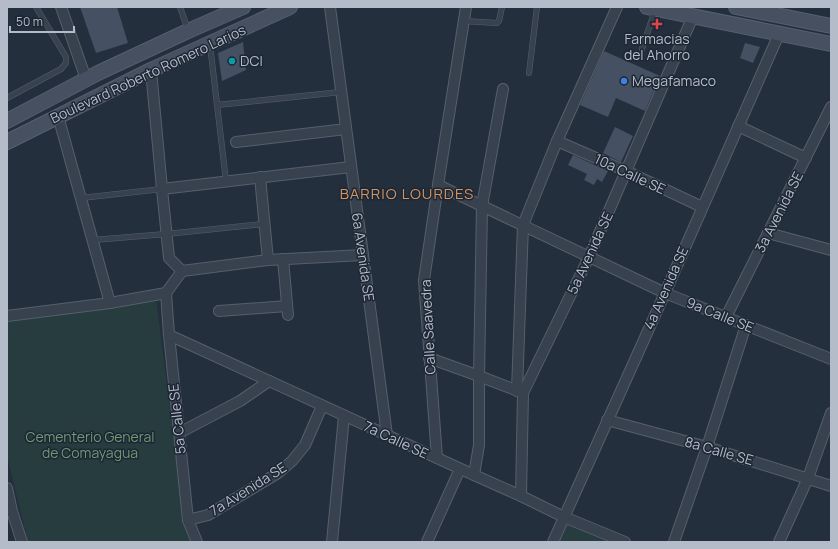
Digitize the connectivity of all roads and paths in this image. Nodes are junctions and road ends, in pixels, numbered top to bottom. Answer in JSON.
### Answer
{"nodes":[{"id":1,"x":36,"y":7,"type":"edge"},
{"id":2,"x":61,"y":7,"type":"edge"},
{"id":3,"x":180,"y":7,"type":"edge"},
{"id":4,"x":243,"y":7,"type":"edge"},
{"id":5,"x":290,"y":7,"type":"edge"},
{"id":6,"x":330,"y":7,"type":"edge"},
{"id":7,"x":466,"y":7,"type":"edge"},
{"id":8,"x":502,"y":7,"type":"edge"},
{"id":9,"x":537,"y":7,"type":"edge"},
{"id":10,"x":617,"y":7,"type":"edge"},
{"id":11,"x":736,"y":7,"type":"edge"},
{"id":12,"x":651,"y":8,"type":"edge"},
{"id":13,"x":782,"y":12,"type":"edge"},
{"id":14,"x":693,"y":16,"type":"junction"},
{"id":15,"x":464,"y":21,"type":"junction"},
{"id":16,"x":831,"y":26,"type":"edge"},
{"id":17,"x":188,"y":31,"type":"junction"},
{"id":18,"x":779,"y":34,"type":"junction"},
{"id":19,"x":210,"y":43,"type":"junction"},
{"id":20,"x":831,"y":44,"type":"edge"},
{"id":21,"x":642,"y":49,"type":"dead end"},
{"id":22,"x":151,"y":70,"type":"junction"},
{"id":23,"x":529,"y":72,"type":"dead end"},
{"id":24,"x":86,"y":79,"type":"junction"},
{"id":25,"x":503,"y":89,"type":"dead end"},
{"id":26,"x":341,"y":92,"type":"junction"},
{"id":27,"x":7,"y":98,"type":"edge"},
{"id":28,"x":217,"y":105,"type":"junction"},
{"id":29,"x":831,"y":108,"type":"edge"},
{"id":30,"x":58,"y":116,"type":"junction"},
{"id":31,"x":7,"y":121,"type":"edge"},
{"id":32,"x":738,"y":126,"type":"junction"},
{"id":33,"x":346,"y":129,"type":"junction"},
{"id":34,"x":557,"y":141,"type":"junction"},
{"id":35,"x":7,"y":142,"type":"edge"},
{"id":36,"x":236,"y":142,"type":"dead end"},
{"id":37,"x":806,"y":158,"type":"junction"},
{"id":38,"x":351,"y":166,"type":"junction"},
{"id":39,"x":626,"y":171,"type":"junction"},
{"id":40,"x":260,"y":177,"type":"junction"},
{"id":41,"x":226,"y":181,"type":"junction"},
{"id":42,"x":438,"y":185,"type":"junction"},
{"id":43,"x":162,"y":189,"type":"junction"},
{"id":44,"x":81,"y":198,"type":"junction"},
{"id":45,"x":482,"y":206,"type":"junction"},
{"id":46,"x":702,"y":208,"type":"junction"},
{"id":47,"x":264,"y":224,"type":"junction"},
{"id":48,"x":523,"y":225,"type":"junction"},
{"id":49,"x":768,"y":233,"type":"junction"},
{"id":50,"x":166,"y":234,"type":"junction"},
{"id":51,"x":93,"y":240,"type":"junction"},
{"id":52,"x":831,"y":250,"type":"edge"},
{"id":53,"x":363,"y":255,"type":"junction"},
{"id":54,"x":589,"y":257,"type":"junction"},
{"id":55,"x":283,"y":259,"type":"junction"},
{"id":56,"x":268,"y":260,"type":"junction"},
{"id":57,"x":182,"y":271,"type":"junction"},
{"id":58,"x":166,"y":293,"type":"junction"},
{"id":59,"x":665,"y":293,"type":"junction"},
{"id":60,"x":110,"y":303,"type":"junction"},
{"id":61,"x":219,"y":311,"type":"dead end"},
{"id":62,"x":7,"y":316,"type":"edge"},
{"id":63,"x":726,"y":317,"type":"junction"},
{"id":64,"x":746,"y":325,"type":"junction"},
{"id":65,"x":169,"y":335,"type":"junction"},
{"id":66,"x":429,"y":358,"type":"junction"},
{"id":67,"x":831,"y":359,"type":"edge"},
{"id":68,"x":479,"y":376,"type":"junction"},
{"id":69,"x":269,"y":381,"type":"junction"},
{"id":70,"x":520,"y":392,"type":"junction"},
{"id":71,"x":322,"y":406,"type":"junction"},
{"id":72,"x":831,"y":413,"type":"edge"},
{"id":73,"x":344,"y":416,"type":"junction"},
{"id":74,"x":607,"y":420,"type":"junction"},
{"id":75,"x":829,"y":424,"type":"edge"},
{"id":76,"x":179,"y":433,"type":"junction"},
{"id":77,"x":387,"y":435,"type":"junction"},
{"id":78,"x":707,"y":447,"type":"junction"},
{"id":79,"x":437,"y":458,"type":"junction"},
{"id":80,"x":460,"y":469,"type":"junction"},
{"id":81,"x":474,"y":475,"type":"junction"},
{"id":82,"x":808,"y":478,"type":"junction"},
{"id":83,"x":831,"y":486,"type":"edge"},
{"id":84,"x":7,"y":488,"type":"edge"},
{"id":85,"x":521,"y":496,"type":"junction"},
{"id":86,"x":10,"y":514,"type":"edge"},
{"id":87,"x":564,"y":517,"type":"junction"},
{"id":88,"x":188,"y":520,"type":"junction"},
{"id":89,"x":22,"y":542,"type":"edge"},
{"id":90,"x":197,"y":542,"type":"edge"},
{"id":91,"x":332,"y":542,"type":"edge"},
{"id":92,"x":426,"y":542,"type":"edge"},
{"id":93,"x":553,"y":542,"type":"edge"},
{"id":94,"x":625,"y":542,"type":"edge"},
{"id":95,"x":674,"y":542,"type":"edge"},
{"id":96,"x":779,"y":542,"type":"edge"}],
"edges":[{"from":1,"to":27,"type":"lane"},
{"from":2,"to":24,"type":"street"},
{"from":3,"to":17,"type":"lane"},
{"from":4,"to":17,"type":"main road","name":"Boulevard Roberto Romero Larios"},
{"from":5,"to":19,"type":"main road","name":"Boulevard Roberto Romero Larios"},
{"from":6,"to":26,"type":"street","name":"6a Avenida SE"},
{"from":7,"to":15,"type":"street","name":"Calle Saavedra"},
{"from":8,"to":15,"type":"lane"},
{"from":9,"to":23,"type":"lane"},
{"from":10,"to":34,"type":"street"},
{"from":11,"to":13,"type":"main road"},
{"from":12,"to":14,"type":"main road"},
{"from":12,"to":21,"type":"lane"},
{"from":13,"to":16,"type":"main road"},
{"from":14,"to":18,"type":"main road"},
{"from":14,"to":39,"type":"street","name":"5a Avenida SE"},
{"from":15,"to":42,"type":"street","name":"Calle Saavedra"},
{"from":17,"to":24,"type":"main road","name":"Boulevard Roberto Romero Larios"},
{"from":18,"to":20,"type":"main road"},
{"from":18,"to":32,"type":"street","name":"4a Avenida SE"},
{"from":19,"to":22,"type":"main road","name":"Boulevard Roberto Romero Larios"},
{"from":19,"to":28,"type":"lane"},
{"from":22,"to":30,"type":"main road","name":"Boulevard Roberto Romero Larios"},
{"from":22,"to":43,"type":"street"},
{"from":24,"to":31,"type":"main road","name":"Boulevard Roberto Romero Larios"},
{"from":25,"to":45,"type":"street"},
{"from":26,"to":28,"type":"lane"},
{"from":26,"to":33,"type":"street","name":"6a Avenida SE"},
{"from":28,"to":41,"type":"lane"},
{"from":29,"to":37,"type":"street","name":"3a Avenida SE"},
{"from":30,"to":35,"type":"main road","name":"Boulevard Roberto Romero Larios"},
{"from":30,"to":44,"type":"street"},
{"from":32,"to":37,"type":"street"},
{"from":32,"to":46,"type":"street","name":"4a Avenida SE"},
{"from":33,"to":36,"type":"street"},
{"from":33,"to":38,"type":"street","name":"6a Avenida SE"},
{"from":34,"to":39,"type":"street","name":"10a Calle SE"},
{"from":34,"to":48,"type":"street"},
{"from":37,"to":49,"type":"street","name":"3a Avenida SE"},
{"from":38,"to":40,"type":"street"},
{"from":38,"to":53,"type":"street","name":"6a Avenida SE"},
{"from":39,"to":46,"type":"street","name":"10a Calle SE"},
{"from":39,"to":54,"type":"street","name":"5a Avenida SE"},
{"from":40,"to":41,"type":"street"},
{"from":40,"to":47,"type":"street"},
{"from":41,"to":43,"type":"street"},
{"from":42,"to":45,"type":"street","name":"9a Calle SE"},
{"from":42,"to":66,"type":"street","name":"Calle Saavedra"},
{"from":43,"to":44,"type":"lane"},
{"from":43,"to":50,"type":"street"},
{"from":44,"to":51,"type":"street"},
{"from":45,"to":48,"type":"street","name":"9a Calle SE"},
{"from":45,"to":68,"type":"street"},
{"from":46,"to":59,"type":"street","name":"4a Avenida SE"},
{"from":47,"to":50,"type":"lane"},
{"from":47,"to":56,"type":"street"},
{"from":48,"to":54,"type":"street","name":"9a Calle SE"},
{"from":48,"to":70,"type":"street"},
{"from":49,"to":52,"type":"street"},
{"from":49,"to":63,"type":"street","name":"3a Avenida SE"},
{"from":50,"to":51,"type":"lane"},
{"from":50,"to":57,"type":"street"},
{"from":51,"to":60,"type":"street"},
{"from":53,"to":55,"type":"street"},
{"from":53,"to":77,"type":"street","name":"6a Avenida SE"},
{"from":54,"to":59,"type":"street","name":"9a Calle SE"},
{"from":54,"to":70,"type":"street","name":"5a Avenida SE"},
{"from":55,"to":56,"type":"street"},
{"from":55,"to":61,"type":"street"},
{"from":56,"to":57,"type":"street"},
{"from":57,"to":58,"type":"street"},
{"from":58,"to":60,"type":"street"},
{"from":58,"to":65,"type":"street","name":"5a Calle SE"},
{"from":59,"to":63,"type":"street","name":"9a Calle SE"},
{"from":59,"to":74,"type":"street","name":"4a Avenida SE"},
{"from":60,"to":62,"type":"street"},
{"from":63,"to":64,"type":"street","name":"9a Calle SE"},
{"from":64,"to":67,"type":"street","name":"9a Calle SE"},
{"from":64,"to":78,"type":"street"},
{"from":65,"to":69,"type":"street","name":"7a Calle SE"},
{"from":65,"to":76,"type":"street","name":"5a Calle SE"},
{"from":66,"to":68,"type":"street"},
{"from":66,"to":79,"type":"street","name":"Calle Saavedra"},
{"from":68,"to":70,"type":"street"},
{"from":68,"to":81,"type":"street"},
{"from":69,"to":71,"type":"street","name":"7a Calle SE"},
{"from":69,"to":76,"type":"street"},
{"from":70,"to":85,"type":"street","name":"5a Avenida SE"},
{"from":71,"to":73,"type":"street","name":"7a Calle SE"},
{"from":71,"to":88,"type":"street","name":"7a Avenida SE"},
{"from":72,"to":75,"type":"street"},
{"from":73,"to":77,"type":"street","name":"7a Calle SE"},
{"from":73,"to":91,"type":"street"},
{"from":74,"to":78,"type":"street","name":"8a Calle SE"},
{"from":74,"to":87,"type":"street","name":"4a Avenida SE"},
{"from":75,"to":82,"type":"street"},
{"from":76,"to":88,"type":"street","name":"5a Calle SE"},
{"from":77,"to":79,"type":"street","name":"7a Calle SE"},
{"from":78,"to":82,"type":"street","name":"8a Calle SE"},
{"from":78,"to":95,"type":"street"},
{"from":79,"to":80,"type":"street","name":"7a Calle SE"},
{"from":80,"to":81,"type":"street","name":"7a Calle SE"},
{"from":80,"to":92,"type":"street"},
{"from":81,"to":85,"type":"street","name":"7a Calle SE"},
{"from":82,"to":83,"type":"street","name":"8a Calle SE"},
{"from":82,"to":96,"type":"street"},
{"from":84,"to":86,"type":"street"},
{"from":85,"to":87,"type":"street","name":"7a Calle SE"},
{"from":86,"to":89,"type":"street"},
{"from":87,"to":93,"type":"street","name":"4a Avenida SE"},
{"from":87,"to":94,"type":"street","name":"7a Calle SE"},
{"from":88,"to":90,"type":"street","name":"5a Calle SE"}]}
